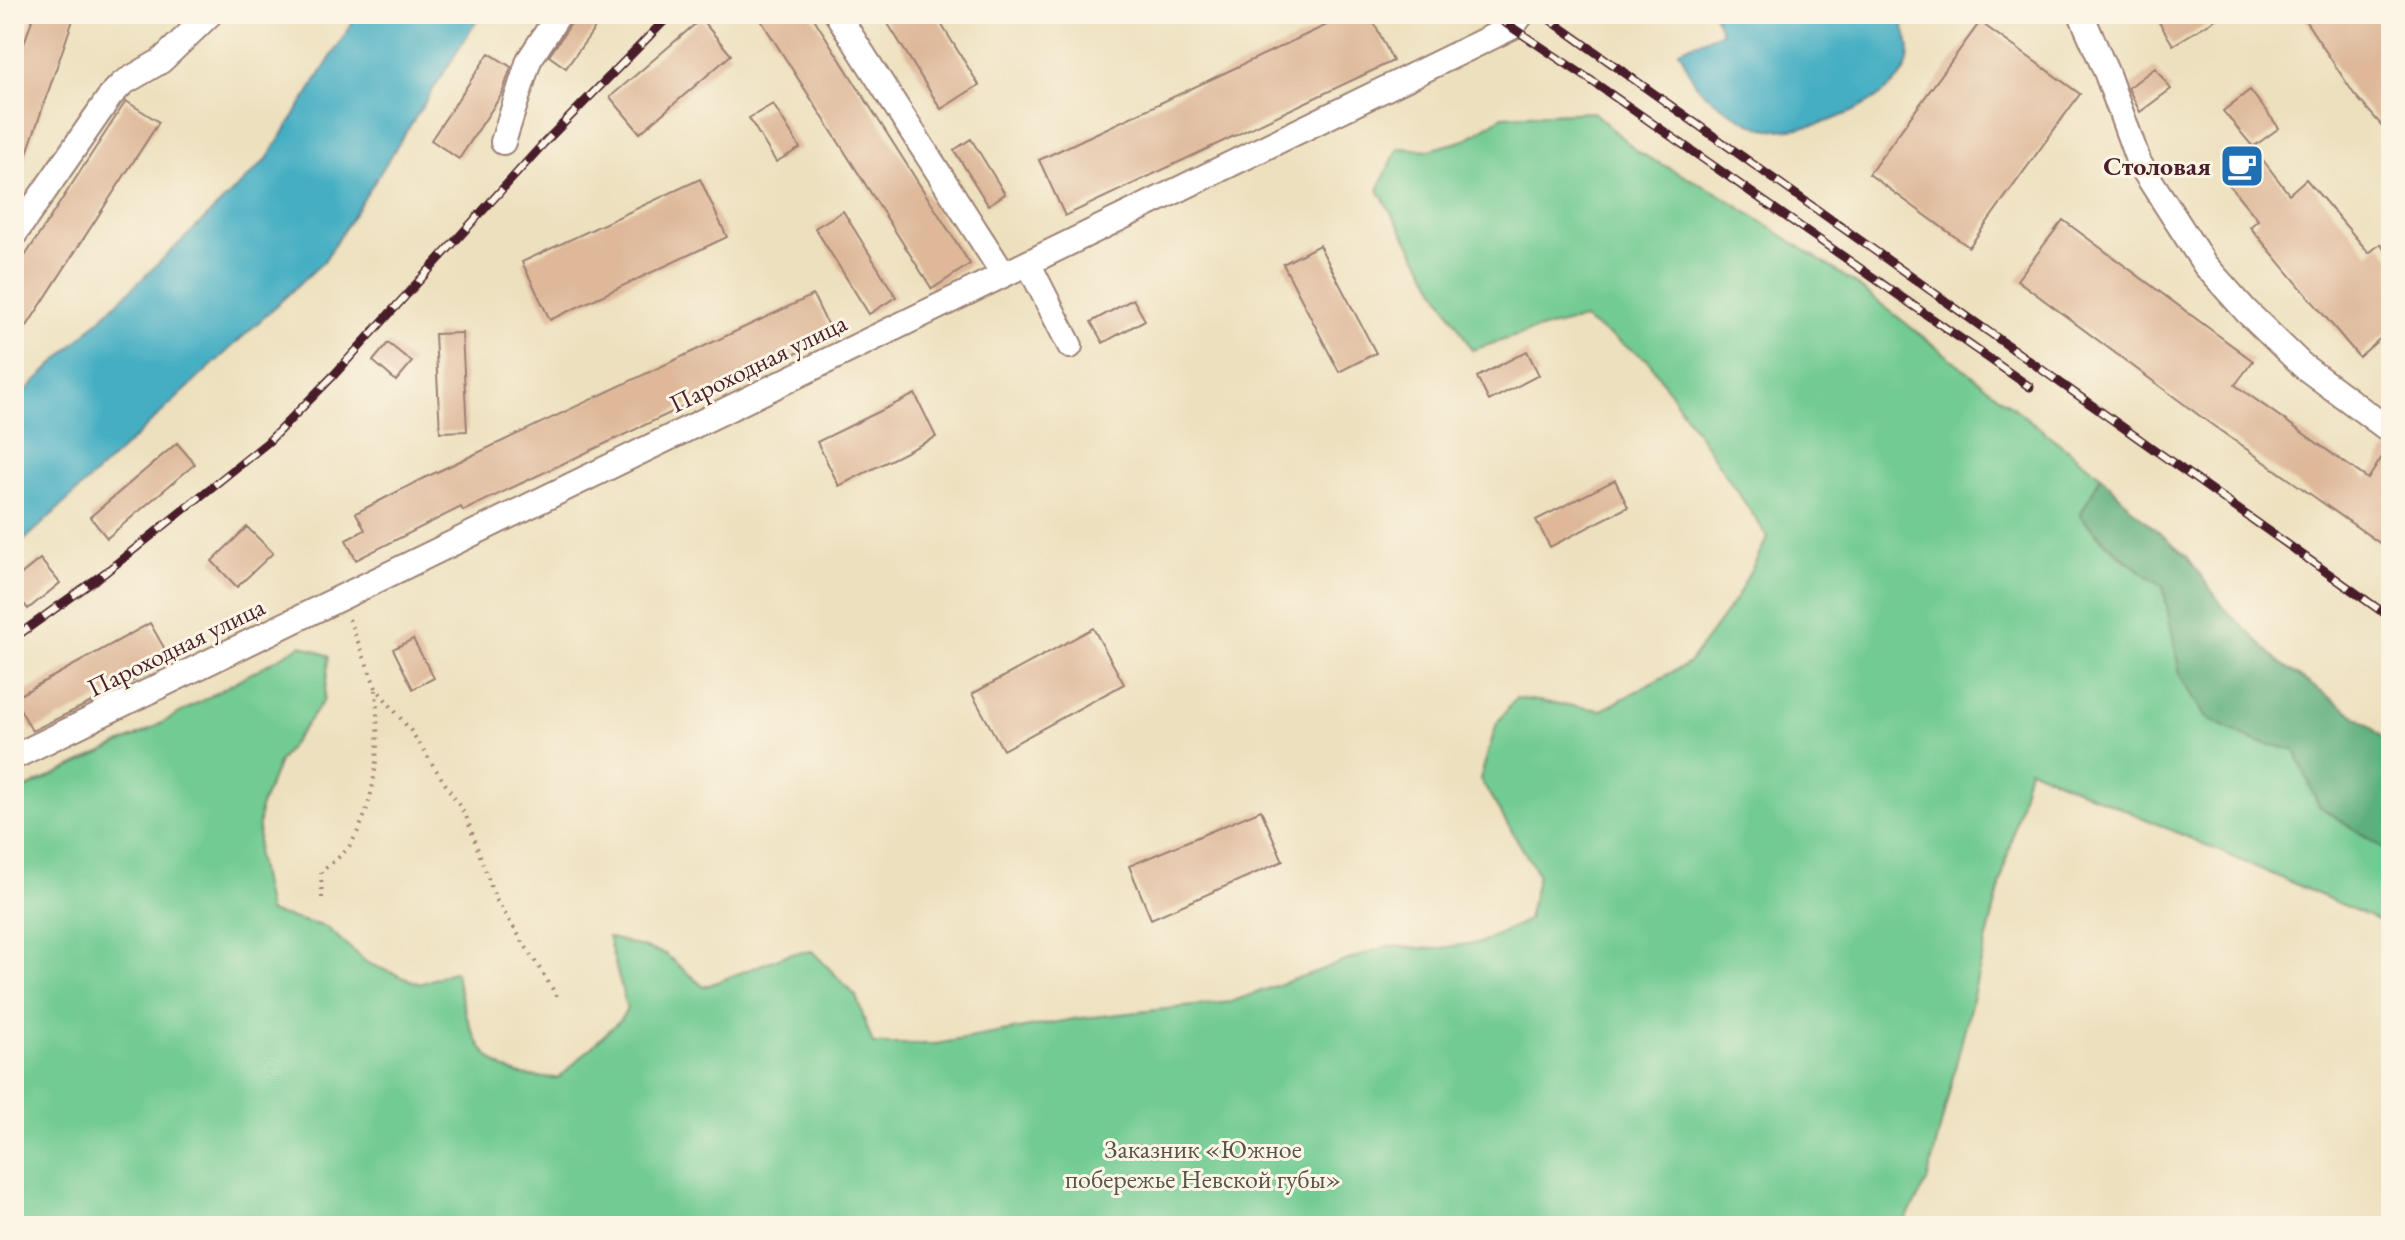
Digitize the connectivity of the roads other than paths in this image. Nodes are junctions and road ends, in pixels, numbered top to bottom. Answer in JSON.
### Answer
{"nodes":[{"id":1,"x":210,"y":14,"type":"edge"},
{"id":2,"x":559,"y":14,"type":"edge"},
{"id":3,"x":837,"y":14,"type":"edge"},
{"id":4,"x":1522,"y":14,"type":"edge"},
{"id":5,"x":2081,"y":14,"type":"edge"},
{"id":6,"x":503,"y":142,"type":"dead end"},
{"id":7,"x":14,"y":235,"type":"edge"},
{"id":8,"x":1028,"y":263,"type":"junction"},
{"id":9,"x":1004,"y":275,"type":"junction"},
{"id":10,"x":1070,"y":346,"type":"dead end"},
{"id":11,"x":2385,"y":427,"type":"dead end"},
{"id":12,"x":14,"y":757,"type":"edge"}],
"edges":[{"from":1,"to":7,"type":"street"},
{"from":2,"to":6,"type":"street"},
{"from":3,"to":9,"type":"street"},
{"from":4,"to":8,"type":"street","name":"Пароходная улица"},
{"from":5,"to":11,"type":"street"},
{"from":8,"to":9,"type":"street","name":"Пароходная улица"},
{"from":8,"to":10,"type":"street"},
{"from":9,"to":12,"type":"street","name":"Пароходная улица"}]}
